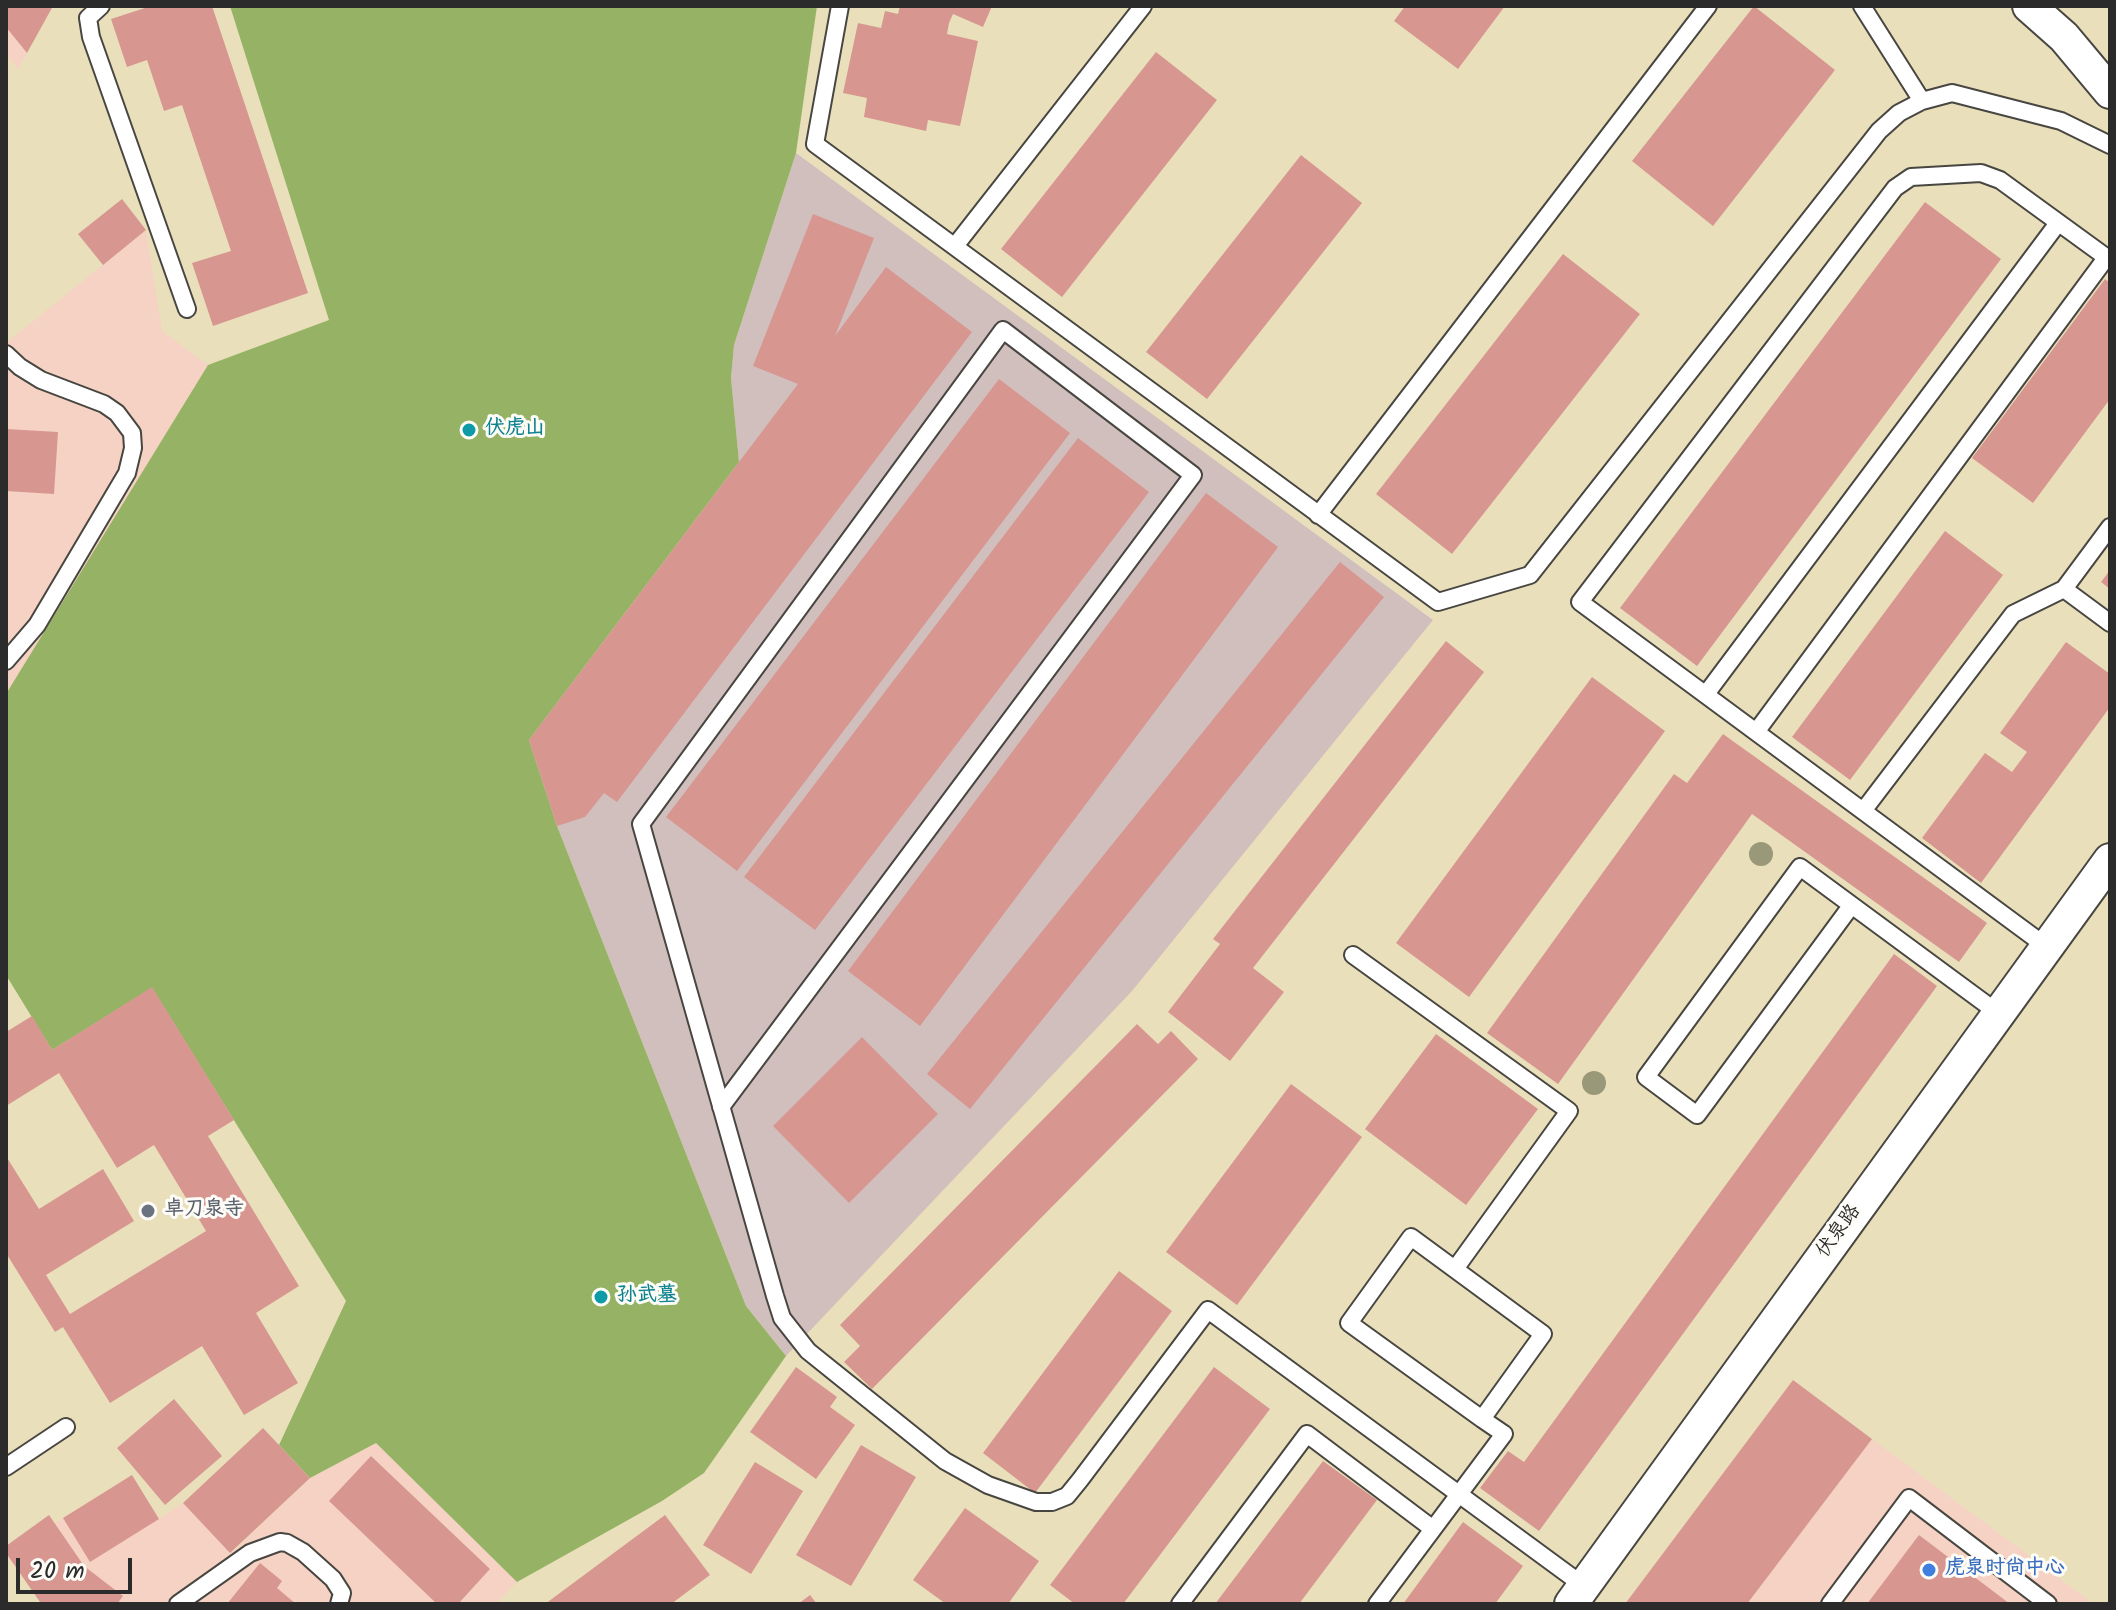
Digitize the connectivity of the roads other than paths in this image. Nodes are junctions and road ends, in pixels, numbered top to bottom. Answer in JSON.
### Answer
{"nodes":[{"id":1,"x":101,"y":6,"type":"edge"},
{"id":2,"x":840,"y":6,"type":"edge"},
{"id":3,"x":1143,"y":6,"type":"edge"},
{"id":4,"x":1708,"y":6,"type":"edge"},
{"id":5,"x":1862,"y":6,"type":"edge"},
{"id":6,"x":2029,"y":6,"type":"edge"},
{"id":7,"x":2110,"y":92,"type":"edge"},
{"id":8,"x":1922,"y":101,"type":"junction"},
{"id":9,"x":2110,"y":145,"type":"edge"},
{"id":10,"x":2058,"y":223,"type":"junction"},
{"id":11,"x":955,"y":246,"type":"junction"},
{"id":12,"x":2108,"y":259,"type":"edge"},
{"id":13,"x":187,"y":309,"type":"dead end"},
{"id":14,"x":6,"y":354,"type":"edge"},
{"id":15,"x":1318,"y":515,"type":"junction"},
{"id":16,"x":2110,"y":527,"type":"edge"},
{"id":17,"x":2064,"y":589,"type":"junction"},
{"id":18,"x":2110,"y":623,"type":"edge"},
{"id":19,"x":6,"y":661,"type":"edge"},
{"id":20,"x":1706,"y":694,"type":"junction"},
{"id":21,"x":1756,"y":732,"type":"junction"},
{"id":22,"x":1863,"y":811,"type":"junction"},
{"id":23,"x":2110,"y":860,"type":"edge"},
{"id":24,"x":1851,"y":906,"type":"junction"},
{"id":25,"x":2047,"y":947,"type":"junction"},
{"id":26,"x":1353,"y":955,"type":"dead end"},
{"id":27,"x":1998,"y":1013,"type":"junction"},
{"id":28,"x":721,"y":1107,"type":"junction"},
{"id":29,"x":1455,"y":1269,"type":"junction"},
{"id":30,"x":1482,"y":1419,"type":"junction"},
{"id":31,"x":66,"y":1427,"type":"dead end"},
{"id":32,"x":6,"y":1467,"type":"edge"},
{"id":33,"x":1460,"y":1494,"type":"junction"},
{"id":34,"x":1433,"y":1529,"type":"junction"},
{"id":35,"x":1577,"y":1595,"type":"edge"},
{"id":36,"x":178,"y":1604,"type":"edge"},
{"id":37,"x":339,"y":1604,"type":"edge"},
{"id":38,"x":1180,"y":1604,"type":"edge"},
{"id":39,"x":1377,"y":1604,"type":"edge"},
{"id":40,"x":1830,"y":1604,"type":"edge"},
{"id":41,"x":2048,"y":1604,"type":"edge"}],
"edges":[{"from":1,"to":13,"type":"lane"},
{"from":2,"to":11,"type":"lane"},
{"from":3,"to":11,"type":"lane"},
{"from":4,"to":15,"type":"lane"},
{"from":5,"to":8,"type":"lane"},
{"from":6,"to":7,"type":"street"},
{"from":8,"to":9,"type":"lane"},
{"from":8,"to":15,"type":"lane"},
{"from":10,"to":12,"type":"lane"},
{"from":10,"to":20,"type":"lane"},
{"from":10,"to":20,"type":"lane"},
{"from":11,"to":15,"type":"lane"},
{"from":12,"to":21,"type":"lane"},
{"from":14,"to":19,"type":"lane"},
{"from":16,"to":17,"type":"lane"},
{"from":17,"to":18,"type":"lane"},
{"from":17,"to":22,"type":"lane"},
{"from":20,"to":21,"type":"lane"},
{"from":21,"to":22,"type":"lane"},
{"from":22,"to":25,"type":"lane"},
{"from":23,"to":25,"type":"street","name":"伏泉路"},
{"from":24,"to":24,"type":"lane"},
{"from":24,"to":27,"type":"lane"},
{"from":25,"to":27,"type":"street","name":"伏泉路"},
{"from":26,"to":29,"type":"lane"},
{"from":27,"to":35,"type":"street","name":"伏泉路"},
{"from":28,"to":28,"type":"lane"},
{"from":28,"to":33,"type":"lane"},
{"from":29,"to":30,"type":"lane"},
{"from":29,"to":30,"type":"lane"},
{"from":30,"to":33,"type":"lane"},
{"from":31,"to":32,"type":"lane"},
{"from":33,"to":34,"type":"lane"},
{"from":33,"to":35,"type":"lane"},
{"from":34,"to":38,"type":"lane"},
{"from":34,"to":39,"type":"lane"},
{"from":36,"to":37,"type":"lane"},
{"from":40,"to":41,"type":"lane"}]}
